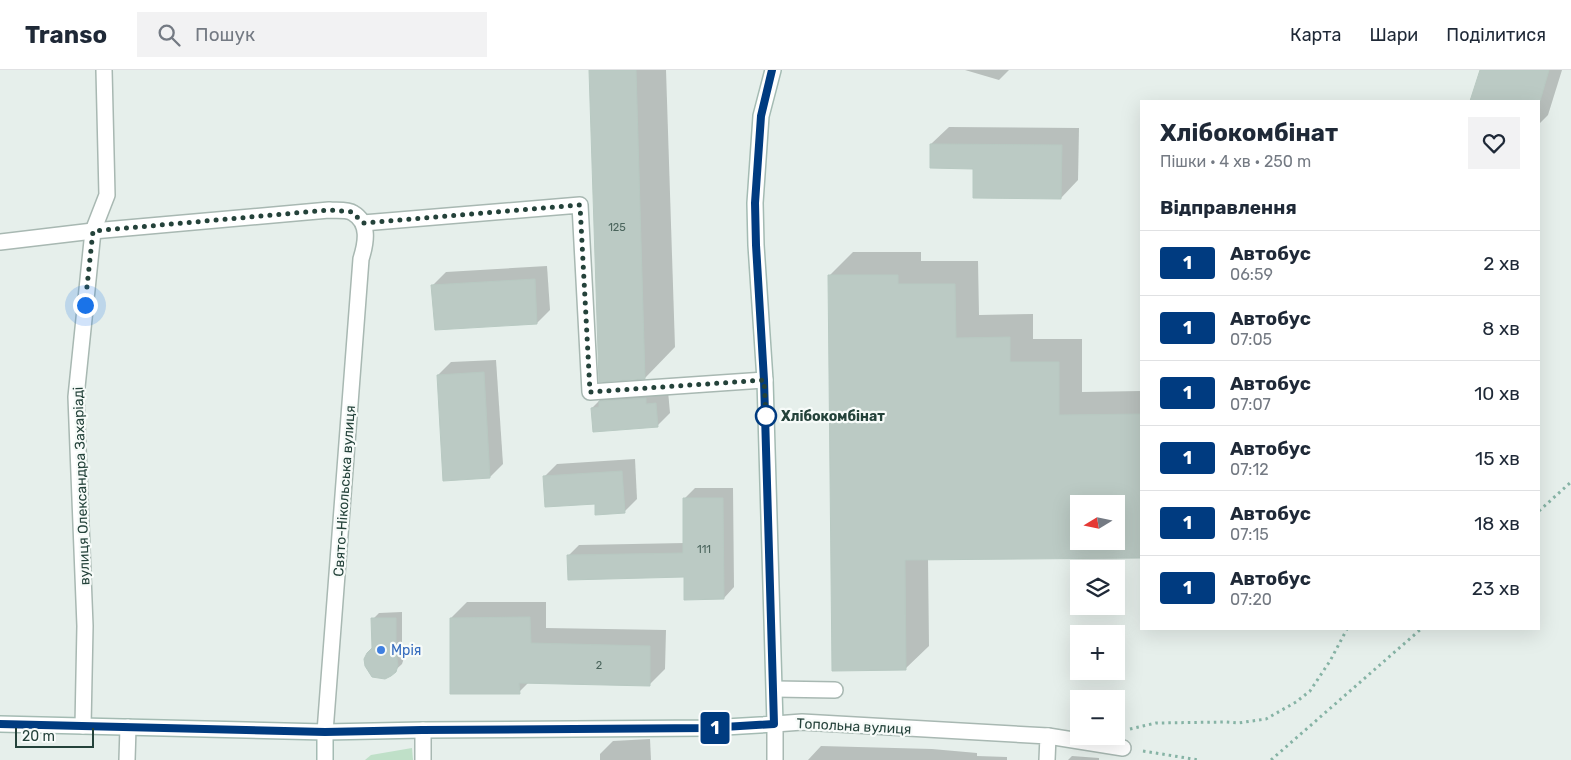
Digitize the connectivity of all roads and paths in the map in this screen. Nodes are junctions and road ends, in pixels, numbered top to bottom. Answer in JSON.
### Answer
{"nodes":[{"id":1,"x":104,"y":70,"type":"edge"},
{"id":2,"x":772,"y":70,"type":"edge"},
{"id":3,"x":363,"y":223,"type":"junction"},
{"id":4,"x":93,"y":231,"type":"junction"},
{"id":5,"x":0,"y":242,"type":"edge"},
{"id":6,"x":764,"y":380,"type":"junction"},
{"id":7,"x":1571,"y":482,"type":"edge"},
{"id":8,"x":1540,"y":511,"type":"edge"},
{"id":9,"x":1347,"y":630,"type":"edge"},
{"id":10,"x":1420,"y":630,"type":"edge"},
{"id":11,"x":775,"y":689,"type":"junction"},
{"id":12,"x":835,"y":690,"type":"dead end"},
{"id":13,"x":0,"y":724,"type":"edge"},
{"id":14,"x":774,"y":724,"type":"junction"},
{"id":15,"x":84,"y":726,"type":"junction"},
{"id":16,"x":128,"y":727,"type":"junction"},
{"id":17,"x":1125,"y":729,"type":"dead end"},
{"id":18,"x":422,"y":730,"type":"junction"},
{"id":19,"x":325,"y":732,"type":"junction"},
{"id":20,"x":1048,"y":736,"type":"junction"},
{"id":21,"x":1123,"y":748,"type":"joint"},
{"id":22,"x":127,"y":760,"type":"edge"},
{"id":23,"x":325,"y":760,"type":"edge"},
{"id":24,"x":423,"y":760,"type":"edge"},
{"id":25,"x":775,"y":760,"type":"edge"},
{"id":26,"x":1047,"y":760,"type":"edge"},
{"id":27,"x":1198,"y":760,"type":"edge"},
{"id":28,"x":1271,"y":760,"type":"edge"}],
"edges":[{"from":1,"to":4,"type":"street","name":"вулиця Олександра Захаріаді"},
{"from":2,"to":6,"type":"street"},
{"from":3,"to":4,"type":"street"},
{"from":3,"to":6,"type":"street"},
{"from":3,"to":19,"type":"street","name":"Свято-Нікольська вулиця"},
{"from":4,"to":5,"type":"street"},
{"from":4,"to":15,"type":"street","name":"вулиця Олександра Захаріаді"},
{"from":6,"to":11,"type":"street"},
{"from":7,"to":8,"type":"path"},
{"from":9,"to":17,"type":"path"},
{"from":10,"to":28,"type":"path"},
{"from":11,"to":12,"type":"street"},
{"from":11,"to":14,"type":"street"},
{"from":13,"to":15,"type":"street","name":"Топольна вулиця"},
{"from":14,"to":18,"type":"street","name":"Топольна вулиця"},
{"from":14,"to":20,"type":"street","name":"Топольна вулиця"},
{"from":14,"to":25,"type":"street"},
{"from":15,"to":16,"type":"street","name":"Топольна вулиця"},
{"from":16,"to":19,"type":"street","name":"Топольна вулиця"},
{"from":16,"to":22,"type":"street"},
{"from":18,"to":19,"type":"street","name":"Топольна вулиця"},
{"from":18,"to":24,"type":"street"},
{"from":19,"to":23,"type":"street","name":"Свято-Нікольська вулиця"},
{"from":20,"to":21,"type":"street","name":"Топольна вулиця"},
{"from":20,"to":26,"type":"street"},
{"from":21,"to":27,"type":"path"}]}
